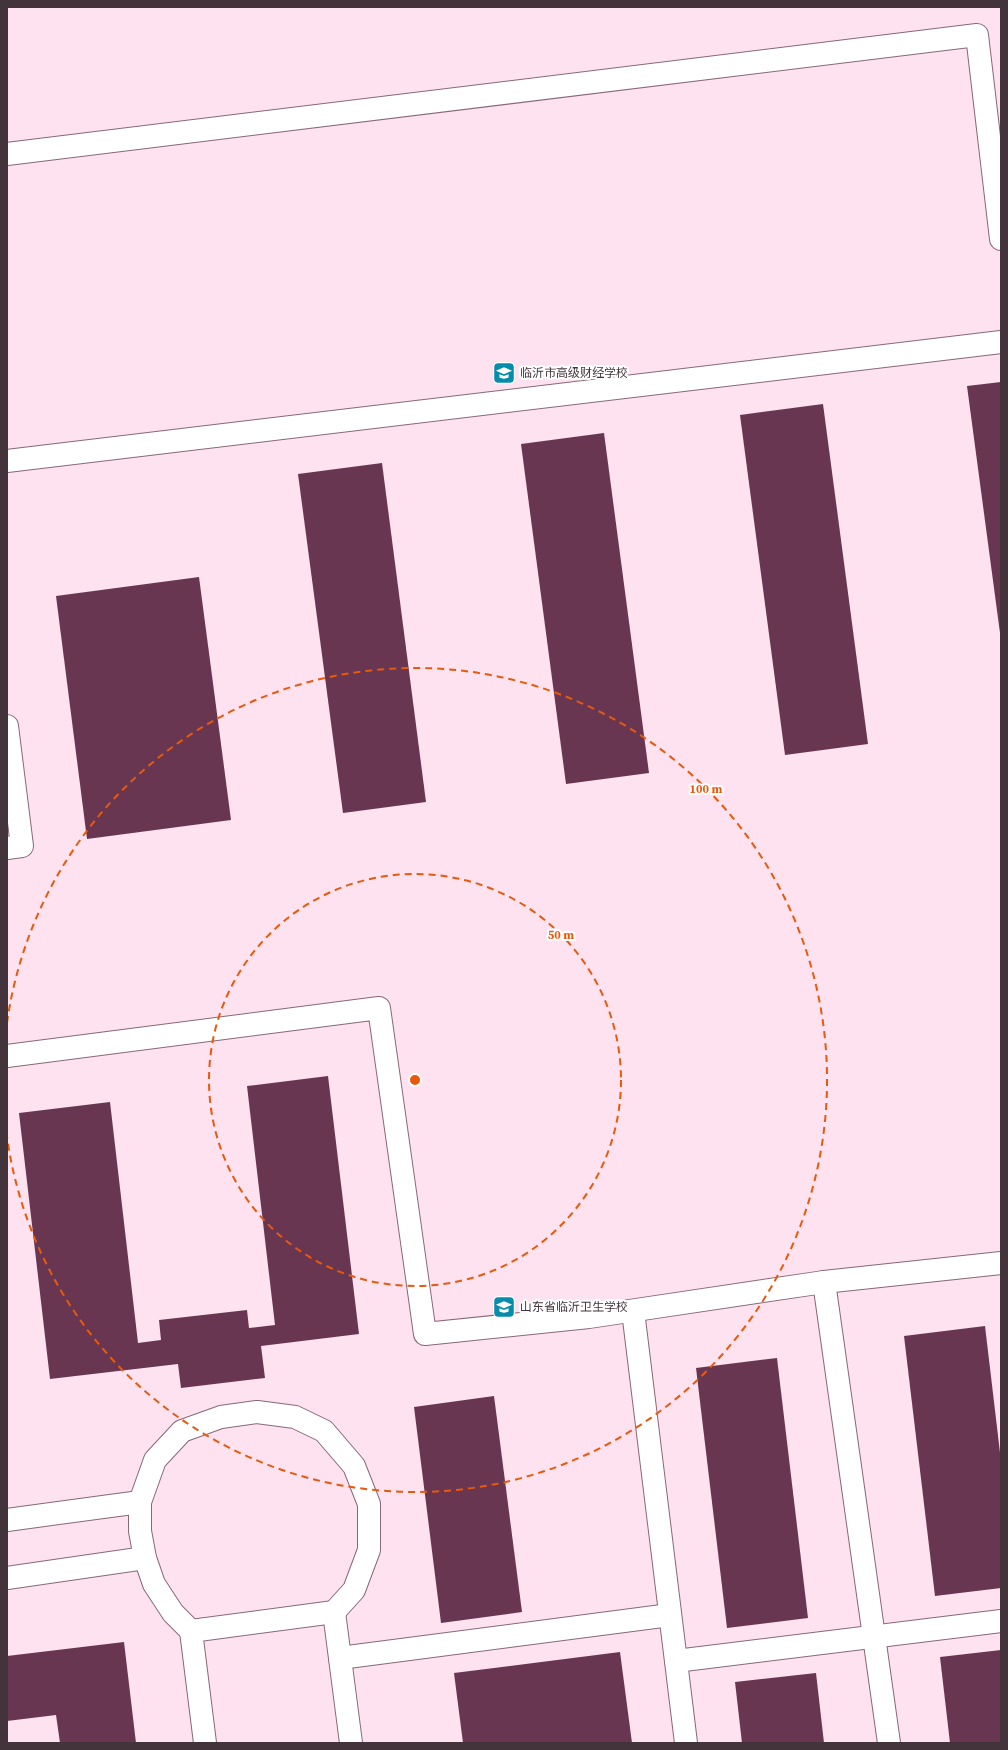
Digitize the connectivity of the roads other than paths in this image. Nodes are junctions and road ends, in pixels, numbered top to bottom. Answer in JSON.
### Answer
{"nodes":[{"id":1,"x":7,"y":154,"type":"edge"},
{"id":2,"x":998,"y":178,"type":"edge"},
{"id":3,"x":1001,"y":239,"type":"edge"},
{"id":4,"x":1001,"y":342,"type":"edge"},
{"id":5,"x":7,"y":462,"type":"edge"},
{"id":6,"x":7,"y":726,"type":"edge"},
{"id":7,"x":7,"y":848,"type":"edge"},
{"id":8,"x":7,"y":1056,"type":"edge"},
{"id":9,"x":1001,"y":1263,"type":"edge"},
{"id":10,"x":824,"y":1282,"type":"junction"},
{"id":11,"x":633,"y":1311,"type":"junction"},
{"id":12,"x":140,"y":1502,"type":"junction"},
{"id":13,"x":7,"y":1520,"type":"edge"},
{"id":14,"x":145,"y":1558,"type":"junction"},
{"id":15,"x":7,"y":1578,"type":"edge"},
{"id":16,"x":334,"y":1612,"type":"junction"},
{"id":17,"x":670,"y":1615,"type":"junction"},
{"id":18,"x":1001,"y":1621,"type":"edge"},
{"id":19,"x":191,"y":1631,"type":"junction"},
{"id":20,"x":874,"y":1636,"type":"junction"},
{"id":21,"x":340,"y":1658,"type":"junction"},
{"id":22,"x":676,"y":1661,"type":"junction"},
{"id":23,"x":205,"y":1743,"type":"edge"},
{"id":24,"x":351,"y":1743,"type":"edge"},
{"id":25,"x":686,"y":1743,"type":"edge"},
{"id":26,"x":889,"y":1743,"type":"edge"}],
"edges":[{"from":1,"to":2,"type":"lane"},
{"from":2,"to":3,"type":"lane"},
{"from":4,"to":5,"type":"lane"},
{"from":6,"to":7,"type":"lane"},
{"from":8,"to":11,"type":"lane"},
{"from":9,"to":10,"type":"lane"},
{"from":10,"to":11,"type":"lane"},
{"from":10,"to":20,"type":"lane"},
{"from":11,"to":17,"type":"lane"},
{"from":12,"to":13,"type":"lane"},
{"from":12,"to":14,"type":"lane"},
{"from":12,"to":16,"type":"lane"},
{"from":14,"to":15,"type":"lane"},
{"from":14,"to":19,"type":"lane"},
{"from":16,"to":19,"type":"lane"},
{"from":16,"to":21,"type":"lane"},
{"from":17,"to":21,"type":"lane"},
{"from":17,"to":22,"type":"lane"},
{"from":18,"to":20,"type":"lane"},
{"from":19,"to":23,"type":"lane"},
{"from":20,"to":22,"type":"lane"},
{"from":20,"to":26,"type":"lane"},
{"from":21,"to":24,"type":"lane"},
{"from":22,"to":25,"type":"lane"}]}
